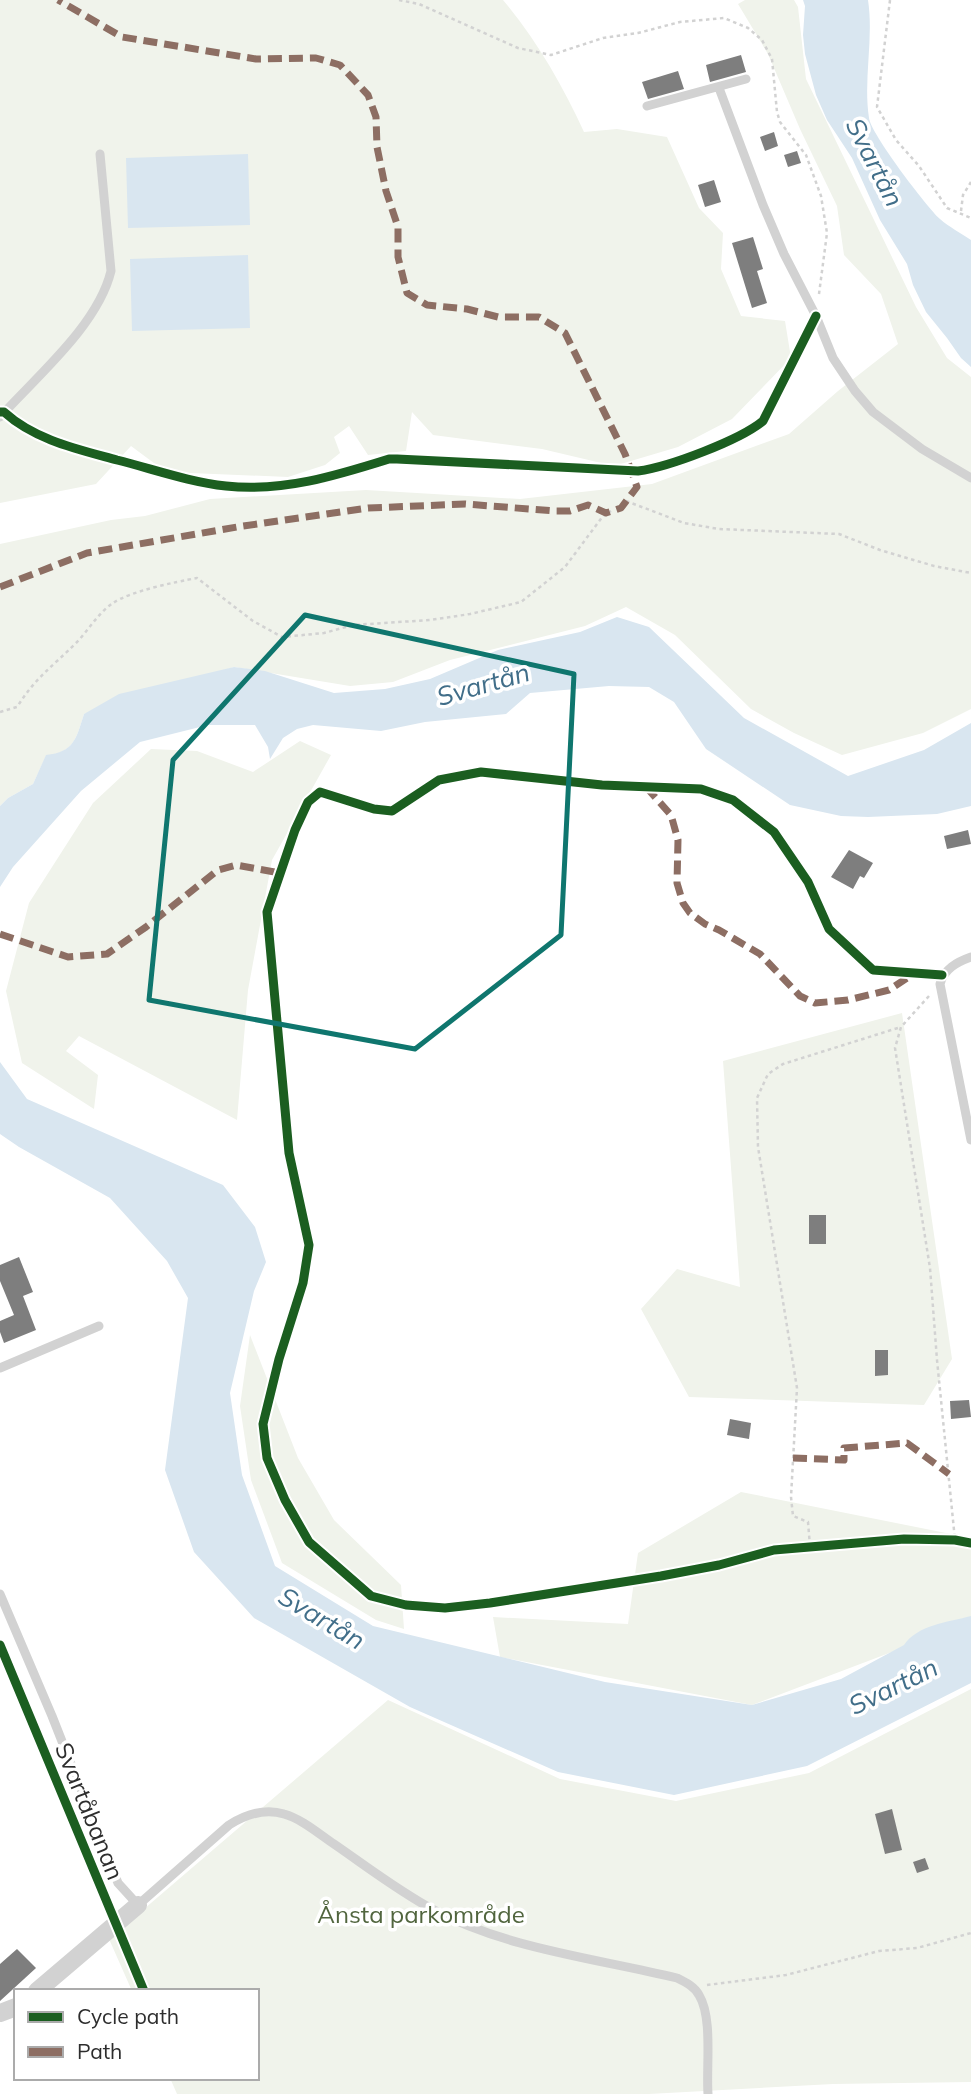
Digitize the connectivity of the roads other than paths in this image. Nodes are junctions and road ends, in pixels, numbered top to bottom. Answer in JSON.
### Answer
{"nodes":[{"id":1,"x":746,"y":79,"type":"dead end"},
{"id":2,"x":719,"y":88,"type":"junction"},
{"id":3,"x":647,"y":106,"type":"dead end"},
{"id":4,"x":100,"y":154,"type":"dead end"},
{"id":5,"x":0,"y":417,"type":"edge"},
{"id":6,"x":971,"y":478,"type":"edge"},
{"id":7,"x":971,"y":957,"type":"edge"},
{"id":8,"x":971,"y":1139,"type":"edge"},
{"id":9,"x":99,"y":1326,"type":"dead end"},
{"id":10,"x":0,"y":1368,"type":"edge"},
{"id":11,"x":0,"y":1594,"type":"edge"},
{"id":12,"x":138,"y":1905,"type":"junction"},
{"id":13,"x":39,"y":1989,"type":"edge"},
{"id":14,"x":708,"y":2094,"type":"edge"}],
"edges":[{"from":1,"to":2,"type":"lane"},
{"from":2,"to":3,"type":"lane"},
{"from":2,"to":6,"type":"lane"},
{"from":4,"to":5,"type":"lane"},
{"from":7,"to":8,"type":"lane"},
{"from":9,"to":10,"type":"lane"},
{"from":11,"to":12,"type":"lane"},
{"from":12,"to":13,"type":"street"},
{"from":12,"to":14,"type":"lane"}]}
